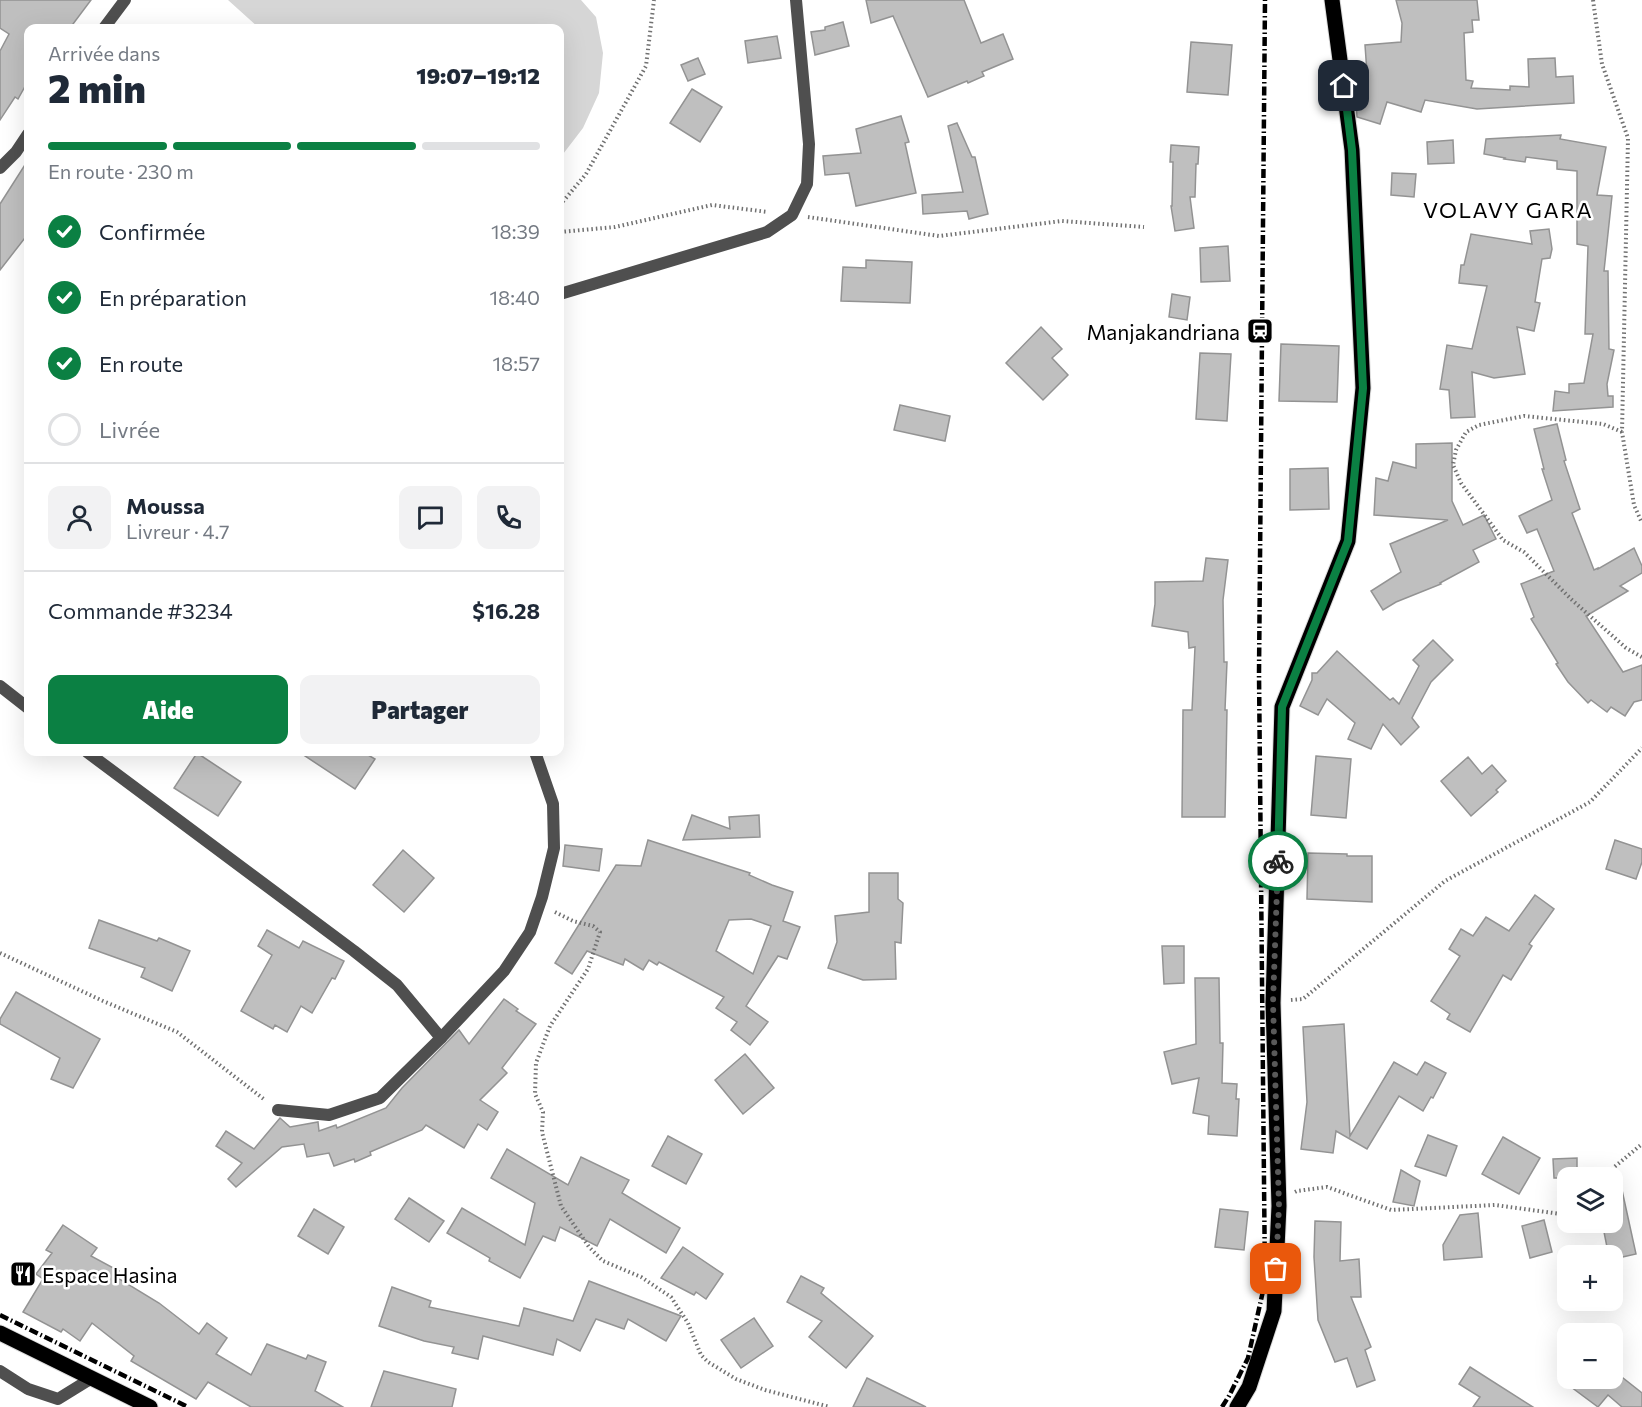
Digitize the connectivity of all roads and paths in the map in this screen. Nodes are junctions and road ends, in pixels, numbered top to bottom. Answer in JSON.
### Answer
{"nodes":[{"id":1,"x":125,"y":0,"type":"edge"},
{"id":2,"x":654,"y":0,"type":"edge"},
{"id":3,"x":796,"y":0,"type":"edge"},
{"id":4,"x":1332,"y":0,"type":"edge"},
{"id":5,"x":1593,"y":0,"type":"edge"},
{"id":6,"x":107,"y":24,"type":"edge"},
{"id":7,"x":24,"y":140,"type":"edge"},
{"id":8,"x":0,"y":168,"type":"edge"},
{"id":9,"x":564,"y":200,"type":"edge"},
{"id":10,"x":792,"y":215,"type":"junction"},
{"id":11,"x":1144,"y":227,"type":"dead end"},
{"id":12,"x":564,"y":232,"type":"edge"},
{"id":13,"x":564,"y":293,"type":"edge"},
{"id":14,"x":1622,"y":432,"type":"junction"},
{"id":15,"x":1642,"y":523,"type":"edge"},
{"id":16,"x":1642,"y":657,"type":"edge"},
{"id":17,"x":0,"y":686,"type":"edge"},
{"id":18,"x":24,"y":705,"type":"edge"},
{"id":19,"x":1642,"y":748,"type":"edge"},
{"id":20,"x":92,"y":756,"type":"edge"},
{"id":21,"x":536,"y":756,"type":"edge"},
{"id":22,"x":542,"y":897,"type":"junction"},
{"id":23,"x":0,"y":953,"type":"edge"},
{"id":24,"x":1273,"y":1003,"type":"junction"},
{"id":25,"x":441,"y":1038,"type":"junction"},
{"id":26,"x":278,"y":1110,"type":"joint"},
{"id":27,"x":1642,"y":1144,"type":"edge"},
{"id":28,"x":1614,"y":1167,"type":"edge"},
{"id":29,"x":1279,"y":1206,"type":"junction"},
{"id":30,"x":1557,"y":1213,"type":"edge"},
{"id":31,"x":0,"y":1333,"type":"edge"},
{"id":32,"x":0,"y":1371,"type":"edge"},
{"id":33,"x":92,"y":1378,"type":"junction"},
{"id":34,"x":150,"y":1407,"type":"edge"},
{"id":35,"x":830,"y":1407,"type":"edge"},
{"id":36,"x":1237,"y":1407,"type":"edge"}],
"edges":[{"from":1,"to":6,"type":"street"},
{"from":2,"to":9,"type":"path"},
{"from":3,"to":10,"type":"street"},
{"from":4,"to":24,"type":"main road"},
{"from":5,"to":14,"type":"path"},
{"from":7,"to":8,"type":"street"},
{"from":10,"to":11,"type":"path"},
{"from":10,"to":12,"type":"path"},
{"from":10,"to":13,"type":"street"},
{"from":14,"to":15,"type":"path"},
{"from":14,"to":16,"type":"path"},
{"from":17,"to":18,"type":"street"},
{"from":19,"to":24,"type":"path"},
{"from":20,"to":25,"type":"street"},
{"from":21,"to":22,"type":"street"},
{"from":22,"to":25,"type":"street"},
{"from":22,"to":35,"type":"path"},
{"from":23,"to":26,"type":"path"},
{"from":24,"to":29,"type":"main road"},
{"from":25,"to":26,"type":"street"},
{"from":27,"to":28,"type":"path"},
{"from":29,"to":30,"type":"path"},
{"from":29,"to":36,"type":"main road"},
{"from":31,"to":33,"type":"main road"},
{"from":32,"to":33,"type":"street"},
{"from":33,"to":34,"type":"main road"}]}
